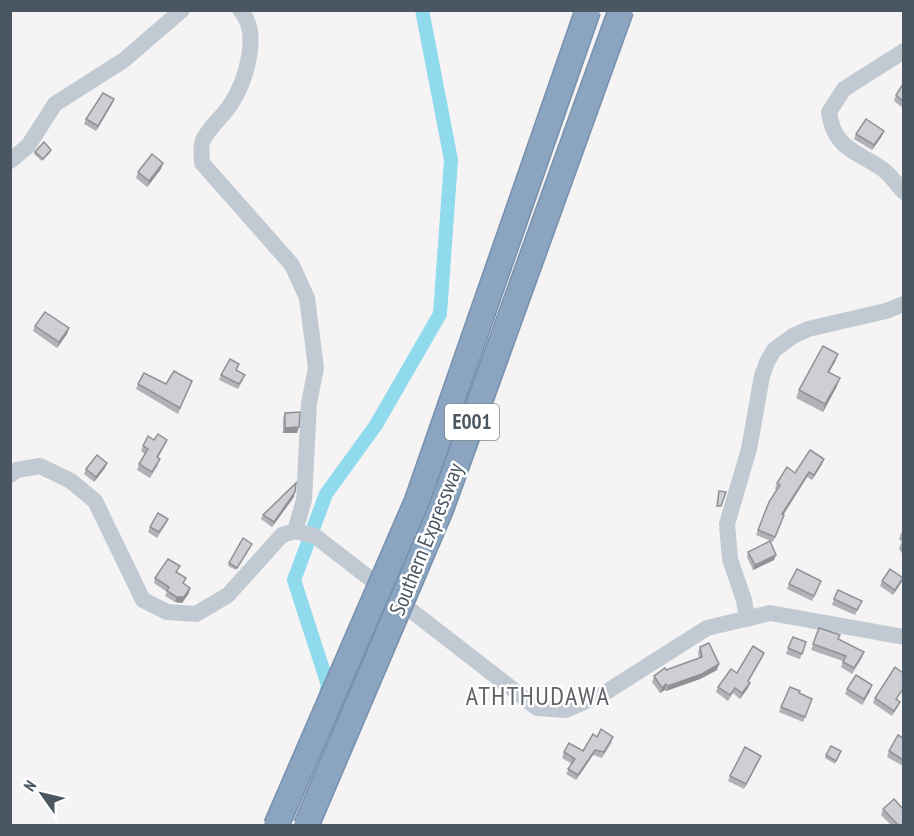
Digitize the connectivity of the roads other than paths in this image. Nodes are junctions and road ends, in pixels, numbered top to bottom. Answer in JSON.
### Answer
{"nodes":[{"id":1,"x":182,"y":10,"type":"edge"},
{"id":2,"x":240,"y":10,"type":"edge"},
{"id":3,"x":588,"y":10,"type":"edge"},
{"id":4,"x":621,"y":10,"type":"edge"},
{"id":5,"x":903,"y":51,"type":"edge"},
{"id":6,"x":10,"y":161,"type":"edge"},
{"id":7,"x":903,"y":192,"type":"edge"},
{"id":8,"x":903,"y":304,"type":"edge"},
{"id":9,"x":10,"y":475,"type":"edge"},
{"id":10,"x":303,"y":532,"type":"junction"},
{"id":11,"x":747,"y":619,"type":"junction"},
{"id":12,"x":903,"y":637,"type":"edge"},
{"id":13,"x":276,"y":825,"type":"edge"},
{"id":14,"x":306,"y":825,"type":"edge"}],
"edges":[{"from":1,"to":6,"type":"street"},
{"from":2,"to":10,"type":"street"},
{"from":3,"to":13,"type":"highway","name":"Southern Expressway","number":"E001","bridge":true},
{"from":4,"to":14,"type":"highway","name":"Southern Expressway","number":"E001","bridge":true},
{"from":5,"to":7,"type":"street"},
{"from":8,"to":11,"type":"street"},
{"from":9,"to":10,"type":"street"},
{"from":10,"to":11,"type":"street"},
{"from":11,"to":12,"type":"street"}]}
